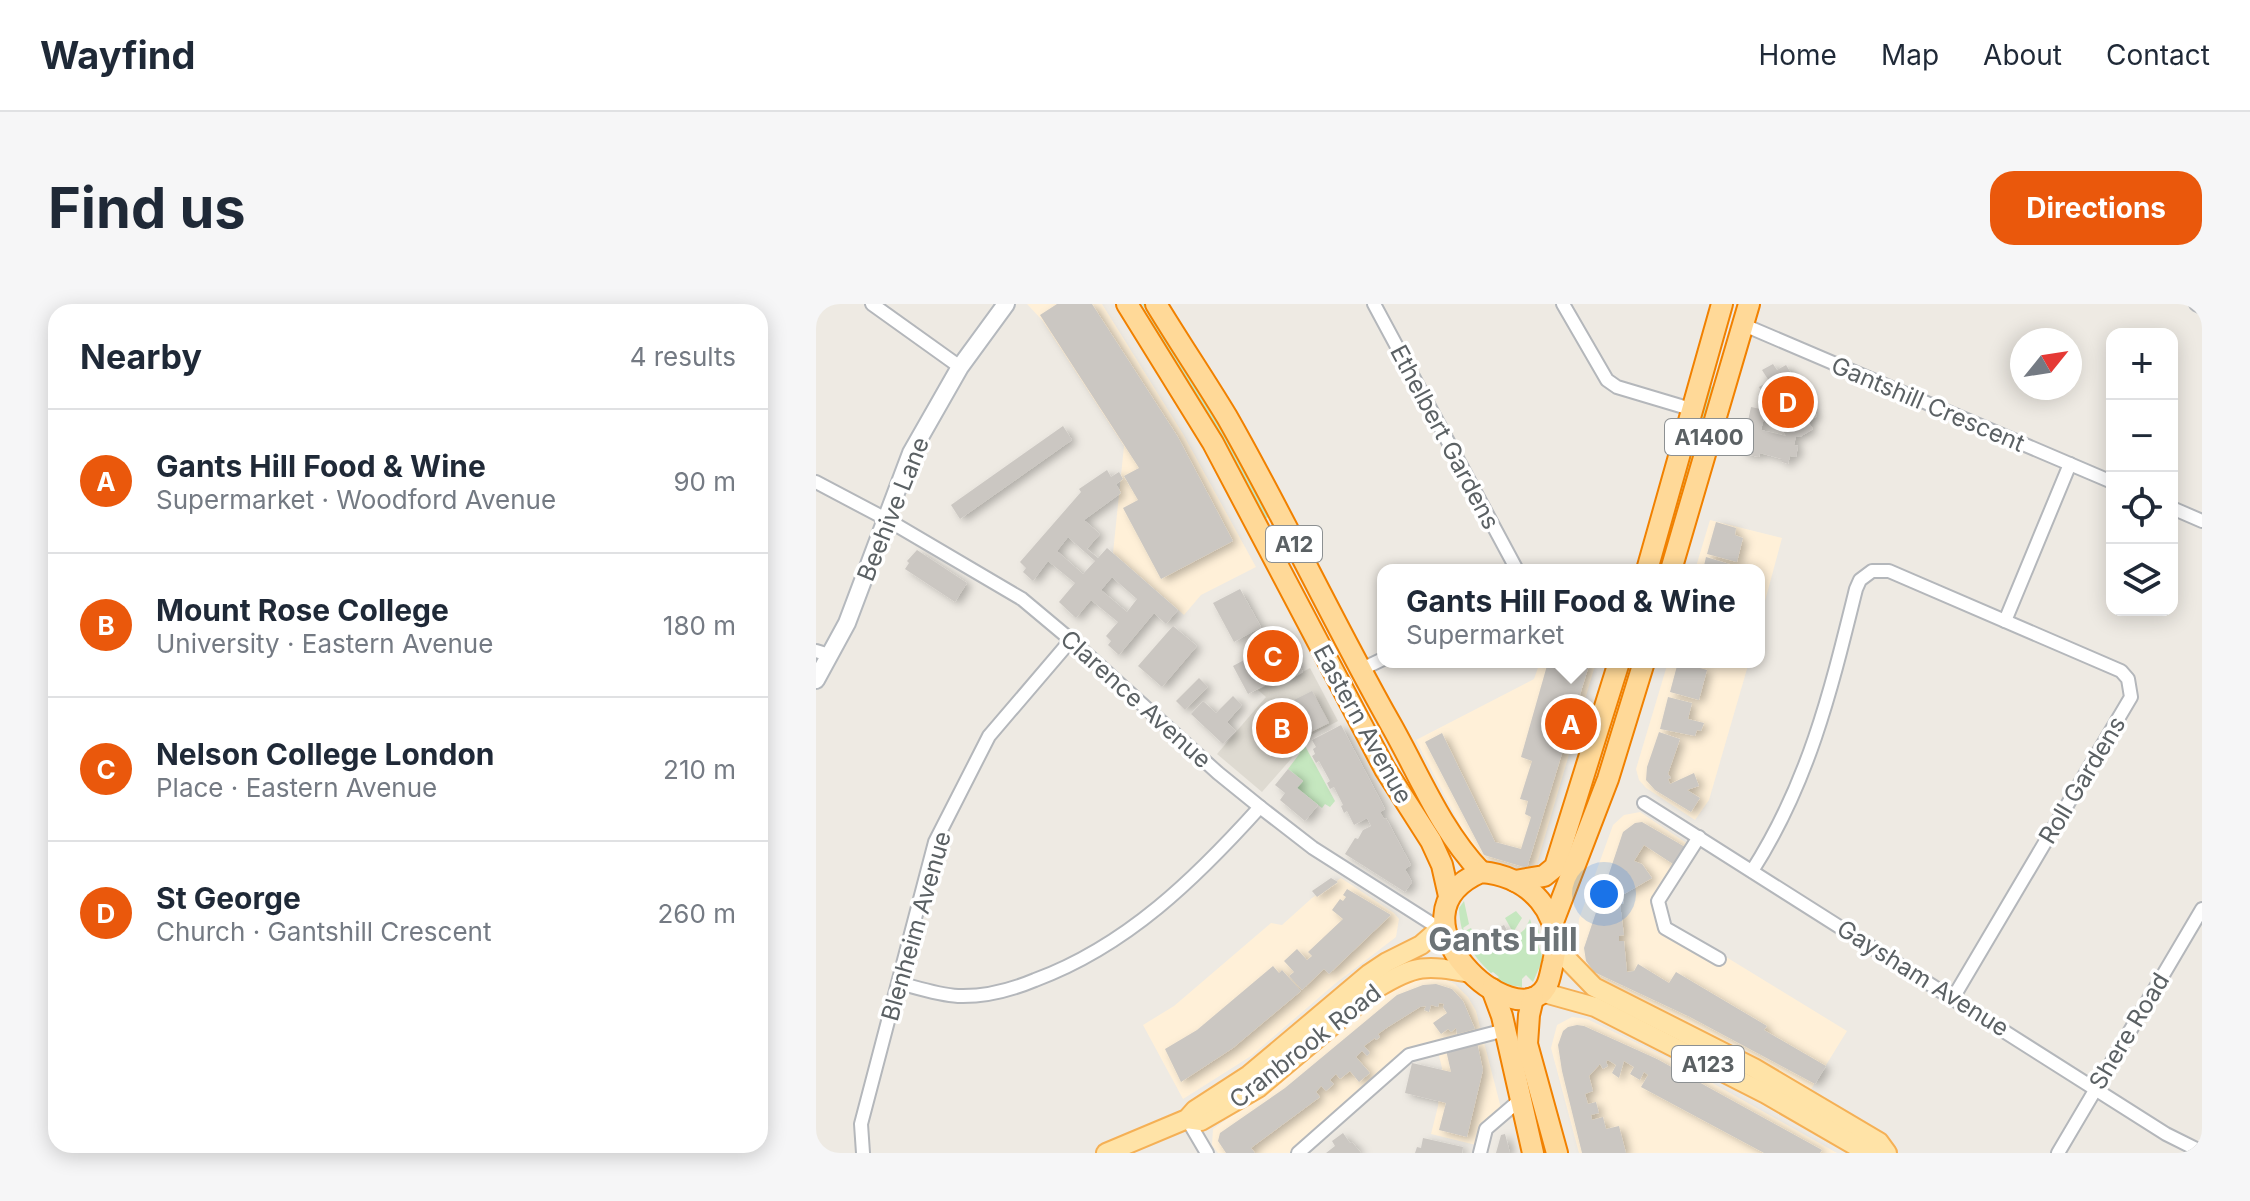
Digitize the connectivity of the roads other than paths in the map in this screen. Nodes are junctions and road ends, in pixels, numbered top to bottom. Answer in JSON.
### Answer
{"nodes":[{"id":1,"x":872,"y":304,"type":"edge"},
{"id":2,"x":1006,"y":304,"type":"edge"},
{"id":3,"x":1127,"y":304,"type":"edge"},
{"id":4,"x":1156,"y":304,"type":"edge"},
{"id":5,"x":1374,"y":304,"type":"edge"},
{"id":6,"x":1563,"y":304,"type":"edge"},
{"id":7,"x":1722,"y":304,"type":"edge"},
{"id":8,"x":1749,"y":304,"type":"edge"},
{"id":9,"x":2196,"y":304,"type":"edge"},
{"id":10,"x":2202,"y":307,"type":"edge"},
{"id":11,"x":1744,"y":325,"type":"junction"},
{"id":12,"x":960,"y":367,"type":"junction"},
{"id":13,"x":1694,"y":410,"type":"junction"},
{"id":14,"x":2070,"y":464,"type":"junction"},
{"id":15,"x":2106,"y":479,"type":"edge"},
{"id":16,"x":816,"y":482,"type":"edge"},
{"id":17,"x":2178,"y":511,"type":"edge"},
{"id":18,"x":886,"y":519,"type":"junction"},
{"id":19,"x":2202,"y":521,"type":"edge"},
{"id":20,"x":1514,"y":564,"type":"edge"},
{"id":21,"x":1649,"y":564,"type":"edge"},
{"id":22,"x":1673,"y":564,"type":"edge"},
{"id":23,"x":2005,"y":621,"type":"junction"},
{"id":24,"x":1071,"y":640,"type":"junction"},
{"id":25,"x":823,"y":653,"type":"edge"},
{"id":26,"x":1377,"y":662,"type":"edge"},
{"id":27,"x":1617,"y":668,"type":"edge"},
{"id":28,"x":1642,"y":668,"type":"edge"},
{"id":29,"x":1360,"y":670,"type":"junction"},
{"id":30,"x":816,"y":680,"type":"edge"},
{"id":31,"x":1644,"y":803,"type":"dead end"},
{"id":32,"x":1260,"y":807,"type":"junction"},
{"id":33,"x":1699,"y":837,"type":"junction"},
{"id":34,"x":1752,"y":871,"type":"junction"},
{"id":35,"x":1481,"y":872,"type":"junction"},
{"id":36,"x":1515,"y":881,"type":"junction"},
{"id":37,"x":1449,"y":896,"type":"junction"},
{"id":38,"x":2202,"y":909,"type":"edge"},
{"id":39,"x":1553,"y":922,"type":"junction"},
{"id":40,"x":1443,"y":929,"type":"junction"},
{"id":41,"x":1556,"y":943,"type":"junction"},
{"id":42,"x":1719,"y":959,"type":"dead end"},
{"id":43,"x":1470,"y":973,"type":"junction"},
{"id":44,"x":899,"y":983,"type":"junction"},
{"id":45,"x":1492,"y":989,"type":"junction"},
{"id":46,"x":1537,"y":995,"type":"junction"},
{"id":47,"x":1953,"y":998,"type":"junction"},
{"id":48,"x":1505,"y":1030,"type":"junction"},
{"id":49,"x":2096,"y":1087,"type":"junction"},
{"id":50,"x":1521,"y":1099,"type":"junction"},
{"id":51,"x":1187,"y":1119,"type":"junction"},
{"id":52,"x":2202,"y":1152,"type":"edge"},
{"id":53,"x":863,"y":1153,"type":"edge"},
{"id":54,"x":1106,"y":1153,"type":"edge"},
{"id":55,"x":1207,"y":1153,"type":"edge"},
{"id":56,"x":1298,"y":1153,"type":"edge"},
{"id":57,"x":1480,"y":1153,"type":"edge"},
{"id":58,"x":1533,"y":1153,"type":"edge"},
{"id":59,"x":1557,"y":1153,"type":"edge"},
{"id":60,"x":1868,"y":1153,"type":"edge"},
{"id":61,"x":1887,"y":1153,"type":"edge"},
{"id":62,"x":2058,"y":1153,"type":"edge"}],
"edges":[{"from":1,"to":12,"type":"street"},
{"from":2,"to":12,"type":"main road","name":"Beehive Lane"},
{"from":3,"to":37,"type":"highway","name":"Eastern Avenue","number":"A12"},
{"from":4,"to":29,"type":"highway","name":"Eastern Avenue","number":"A12"},
{"from":5,"to":20,"type":"street","name":"Ethelbert Gardens"},
{"from":6,"to":13,"type":"street"},
{"from":7,"to":13,"type":"highway","number":"A1400"},
{"from":8,"to":11,"type":"highway","number":"A1400"},
{"from":9,"to":10,"type":"street"},
{"from":11,"to":14,"type":"street","name":"Gantshill Crescent"},
{"from":11,"to":22,"type":"highway","number":"A1400"},
{"from":12,"to":18,"type":"main road","name":"Beehive Lane"},
{"from":13,"to":21,"type":"highway","number":"A1400"},
{"from":14,"to":15,"type":"street","name":"Gantshill Crescent"},
{"from":14,"to":23,"type":"street"},
{"from":16,"to":18,"type":"street","name":"Clarence Avenue"},
{"from":17,"to":19,"type":"street"},
{"from":18,"to":24,"type":"street","name":"Clarence Avenue"},
{"from":18,"to":25,"type":"main road","name":"Beehive Lane"},
{"from":23,"to":34,"type":"street","name":"Roll Gardens"},
{"from":23,"to":47,"type":"street","name":"Roll Gardens"},
{"from":24,"to":32,"type":"street","name":"Clarence Avenue"},
{"from":24,"to":44,"type":"street","name":"Blenheim Avenue"},
{"from":25,"to":30,"type":"main road","name":"Beehive Lane"},
{"from":26,"to":29,"type":"street"},
{"from":27,"to":36,"type":"highway"},
{"from":28,"to":39,"type":"highway"},
{"from":29,"to":35,"type":"highway","name":"Eastern Avenue","number":"A12"},
{"from":31,"to":33,"type":"street","name":"Gaysham Avenue"},
{"from":32,"to":40,"type":"street","name":"Clarence Avenue"},
{"from":32,"to":44,"type":"street"},
{"from":33,"to":34,"type":"street","name":"Gaysham Avenue"},
{"from":33,"to":42,"type":"street"},
{"from":34,"to":47,"type":"street","name":"Gaysham Avenue"},
{"from":35,"to":36,"type":"highway"},
{"from":35,"to":37,"type":"highway"},
{"from":36,"to":39,"type":"highway"},
{"from":37,"to":40,"type":"highway","number":"A12"},
{"from":38,"to":49,"type":"street","name":"Shere Road"},
{"from":39,"to":41,"type":"highway"},
{"from":40,"to":43,"type":"highway"},
{"from":40,"to":51,"type":"main road","name":"Cranbrook Road"},
{"from":41,"to":46,"type":"highway"},
{"from":41,"to":61,"type":"main road","number":"A123"},
{"from":43,"to":45,"type":"highway"},
{"from":43,"to":51,"type":"main road","name":"Cranbrook Road"},
{"from":44,"to":53,"type":"street","name":"Blenheim Avenue"},
{"from":45,"to":46,"type":"highway","number":"A123"},
{"from":45,"to":48,"type":"highway"},
{"from":46,"to":59,"type":"highway"},
{"from":46,"to":60,"type":"main road","number":"A123"},
{"from":47,"to":49,"type":"street","name":"Gaysham Avenue"},
{"from":48,"to":50,"type":"highway"},
{"from":48,"to":56,"type":"street"},
{"from":49,"to":52,"type":"street","name":"Gaysham Avenue"},
{"from":49,"to":62,"type":"street","name":"Shere Road"},
{"from":50,"to":57,"type":"street"},
{"from":50,"to":58,"type":"highway"},
{"from":51,"to":54,"type":"main road","name":"Cranbrook Road"},
{"from":51,"to":55,"type":"street"}]}
